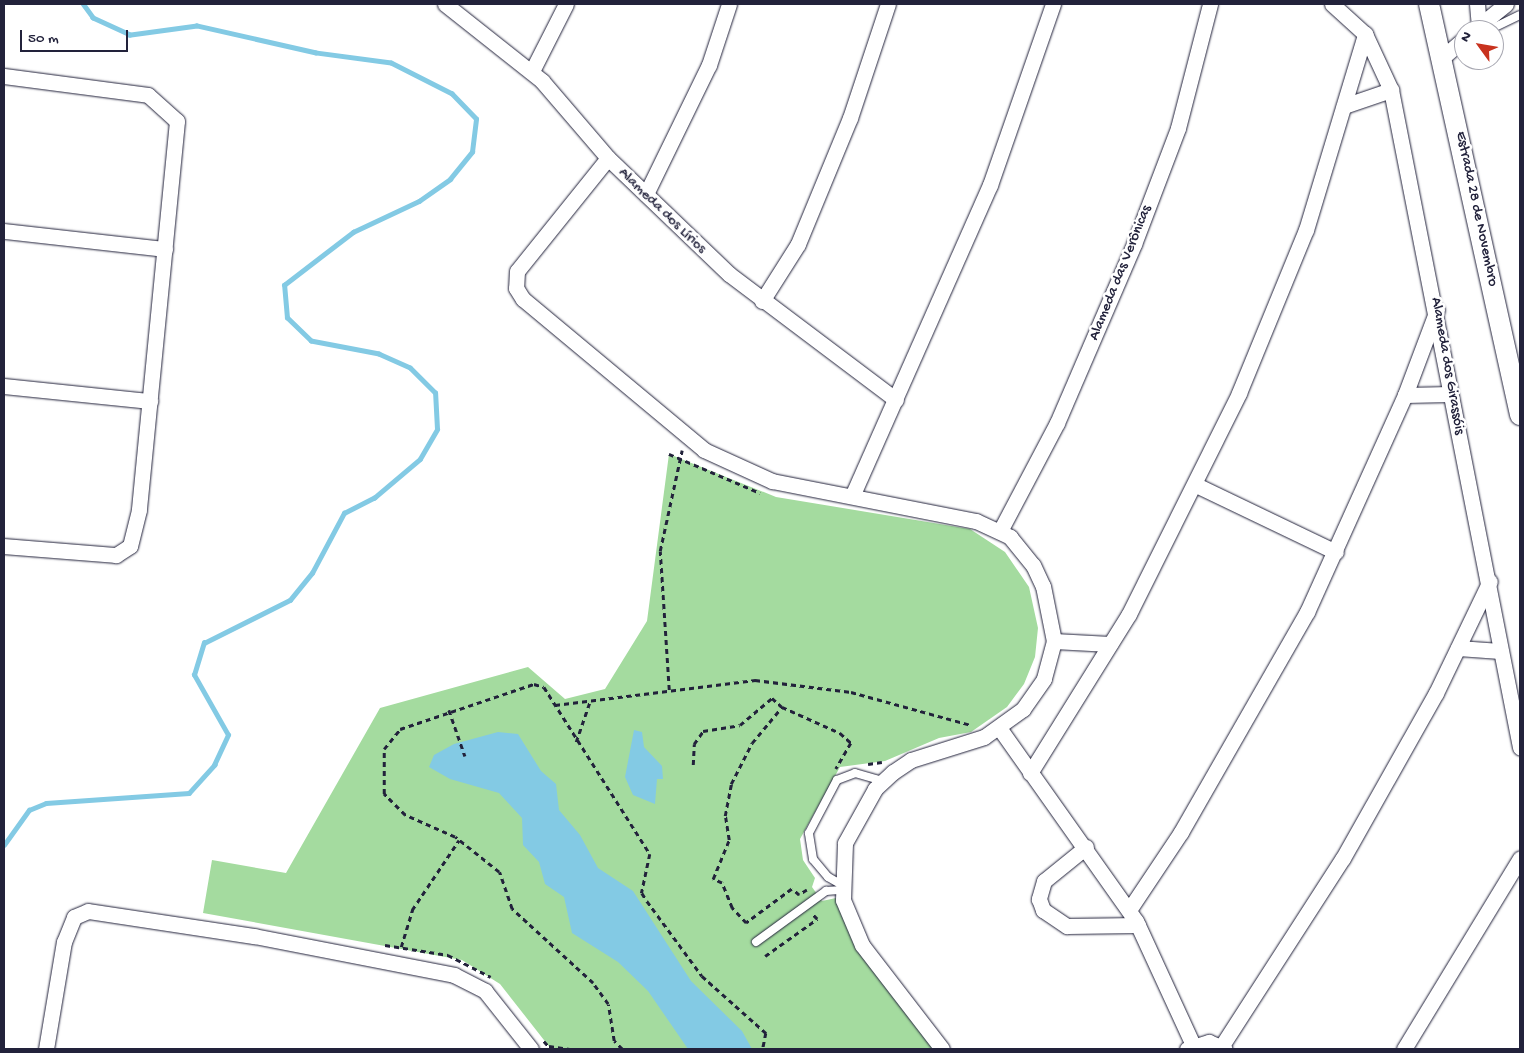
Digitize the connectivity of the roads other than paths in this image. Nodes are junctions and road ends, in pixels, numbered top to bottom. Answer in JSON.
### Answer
{"nodes":[{"id":1,"x":445,"y":4,"type":"edge"},
{"id":2,"x":566,"y":4,"type":"edge"},
{"id":3,"x":729,"y":4,"type":"edge"},
{"id":4,"x":888,"y":4,"type":"edge"},
{"id":5,"x":1053,"y":4,"type":"edge"},
{"id":6,"x":1210,"y":4,"type":"edge"},
{"id":7,"x":1332,"y":4,"type":"edge"},
{"id":8,"x":1429,"y":4,"type":"edge"},
{"id":9,"x":1477,"y":4,"type":"edge"},
{"id":10,"x":1506,"y":4,"type":"edge"},
{"id":11,"x":1520,"y":15,"type":"edge"},
{"id":12,"x":1480,"y":20,"type":"edge"},
{"id":13,"x":1491,"y":20,"type":"edge"},
{"id":14,"x":1504,"y":21,"type":"edge"},
{"id":15,"x":1365,"y":34,"type":"junction"},
{"id":16,"x":1454,"y":48,"type":"edge"},
{"id":17,"x":1444,"y":57,"type":"junction"},
{"id":18,"x":532,"y":71,"type":"junction"},
{"id":19,"x":4,"y":76,"type":"edge"},
{"id":20,"x":1391,"y":90,"type":"junction"},
{"id":21,"x":1344,"y":106,"type":"junction"},
{"id":22,"x":608,"y":158,"type":"junction"},
{"id":23,"x":646,"y":194,"type":"junction"},
{"id":24,"x":4,"y":231,"type":"edge"},
{"id":25,"x":165,"y":249,"type":"junction"},
{"id":26,"x":762,"y":301,"type":"junction"},
{"id":27,"x":1437,"y":309,"type":"junction"},
{"id":28,"x":1517,"y":382,"type":"edge"},
{"id":29,"x":4,"y":386,"type":"edge"},
{"id":30,"x":1450,"y":394,"type":"junction"},
{"id":31,"x":1405,"y":395,"type":"junction"},
{"id":32,"x":896,"y":400,"type":"junction"},
{"id":33,"x":150,"y":401,"type":"junction"},
{"id":34,"x":1520,"y":415,"type":"edge"},
{"id":35,"x":1196,"y":485,"type":"junction"},
{"id":36,"x":853,"y":494,"type":"junction"},
{"id":37,"x":1000,"y":531,"type":"junction"},
{"id":38,"x":4,"y":546,"type":"edge"},
{"id":39,"x":1336,"y":552,"type":"junction"},
{"id":40,"x":1490,"y":581,"type":"junction"},
{"id":41,"x":1054,"y":641,"type":"junction"},
{"id":42,"x":1110,"y":644,"type":"junction"},
{"id":43,"x":1458,"y":648,"type":"junction"},
{"id":44,"x":1500,"y":651,"type":"junction"},
{"id":45,"x":1000,"y":729,"type":"junction"},
{"id":46,"x":1520,"y":747,"type":"edge"},
{"id":47,"x":1030,"y":773,"type":"junction"},
{"id":48,"x":883,"y":781,"type":"junction"},
{"id":49,"x":1086,"y":847,"type":"junction"},
{"id":50,"x":1520,"y":858,"type":"edge"},
{"id":51,"x":1514,"y":882,"type":"edge"},
{"id":52,"x":842,"y":888,"type":"junction"},
{"id":53,"x":1129,"y":910,"type":"junction"},
{"id":54,"x":1138,"y":925,"type":"junction"},
{"id":55,"x":756,"y":942,"type":"dead end"},
{"id":56,"x":1190,"y":1047,"type":"edge"},
{"id":57,"x":1223,"y":1048,"type":"edge"},
{"id":58,"x":46,"y":1049,"type":"edge"},
{"id":59,"x":531,"y":1049,"type":"edge"},
{"id":60,"x":942,"y":1049,"type":"edge"},
{"id":61,"x":1404,"y":1049,"type":"edge"}],
"edges":[{"from":1,"to":18,"type":"street","name":"Alameda dos Lírios"},
{"from":2,"to":18,"type":"street"},
{"from":3,"to":23,"type":"street"},
{"from":4,"to":26,"type":"street"},
{"from":5,"to":32,"type":"street"},
{"from":6,"to":37,"type":"street","name":"Alameda das Verônicas"},
{"from":7,"to":15,"type":"street","name":"Alameda dos Girassóis"},
{"from":8,"to":17,"type":"street","name":"Estrada 28 de Novembro"},
{"from":9,"to":12,"type":"street"},
{"from":10,"to":13,"type":"street"},
{"from":11,"to":14,"type":"lane"},
{"from":15,"to":20,"type":"street","name":"Alameda dos Girassóis"},
{"from":15,"to":21,"type":"street"},
{"from":16,"to":17,"type":"street"},
{"from":17,"to":28,"type":"street","name":"Estrada 28 de Novembro"},
{"from":18,"to":22,"type":"street","name":"Alameda dos Lírios"},
{"from":19,"to":25,"type":"street"},
{"from":20,"to":21,"type":"street"},
{"from":20,"to":27,"type":"street","name":"Alameda dos Girassóis"},
{"from":21,"to":35,"type":"street"},
{"from":22,"to":23,"type":"street","name":"Alameda dos Lírios"},
{"from":22,"to":36,"type":"street"},
{"from":23,"to":26,"type":"street","name":"Alameda dos Lírios"},
{"from":24,"to":25,"type":"street"},
{"from":25,"to":33,"type":"street"},
{"from":26,"to":32,"type":"street","name":"Alameda dos Lírios"},
{"from":27,"to":30,"type":"street","name":"Alameda dos Girassóis"},
{"from":27,"to":31,"type":"street"},
{"from":28,"to":34,"type":"street","name":"Estrada 28 de Novembro"},
{"from":29,"to":33,"type":"street"},
{"from":30,"to":31,"type":"street"},
{"from":30,"to":40,"type":"street","name":"Alameda dos Girassóis"},
{"from":31,"to":39,"type":"street"},
{"from":32,"to":36,"type":"street"},
{"from":33,"to":38,"type":"street"},
{"from":35,"to":39,"type":"street"},
{"from":35,"to":42,"type":"street"},
{"from":36,"to":37,"type":"street"},
{"from":37,"to":41,"type":"street"},
{"from":39,"to":53,"type":"street"},
{"from":40,"to":43,"type":"street"},
{"from":40,"to":44,"type":"street","name":"Alameda dos Girassóis"},
{"from":41,"to":42,"type":"street"},
{"from":41,"to":45,"type":"street"},
{"from":42,"to":47,"type":"street"},
{"from":43,"to":44,"type":"street"},
{"from":43,"to":57,"type":"street"},
{"from":44,"to":46,"type":"street","name":"Alameda dos Girassóis"},
{"from":45,"to":47,"type":"street"},
{"from":45,"to":48,"type":"street"},
{"from":47,"to":49,"type":"street"},
{"from":48,"to":52,"type":"street"},
{"from":48,"to":52,"type":"lane"},
{"from":49,"to":53,"type":"street"},
{"from":49,"to":54,"type":"street"},
{"from":50,"to":51,"type":"street"},
{"from":51,"to":61,"type":"street"},
{"from":52,"to":55,"type":"lane"},
{"from":52,"to":60,"type":"street"},
{"from":53,"to":54,"type":"street"},
{"from":54,"to":56,"type":"street"},
{"from":56,"to":57,"type":"street"},
{"from":58,"to":59,"type":"street"}]}
